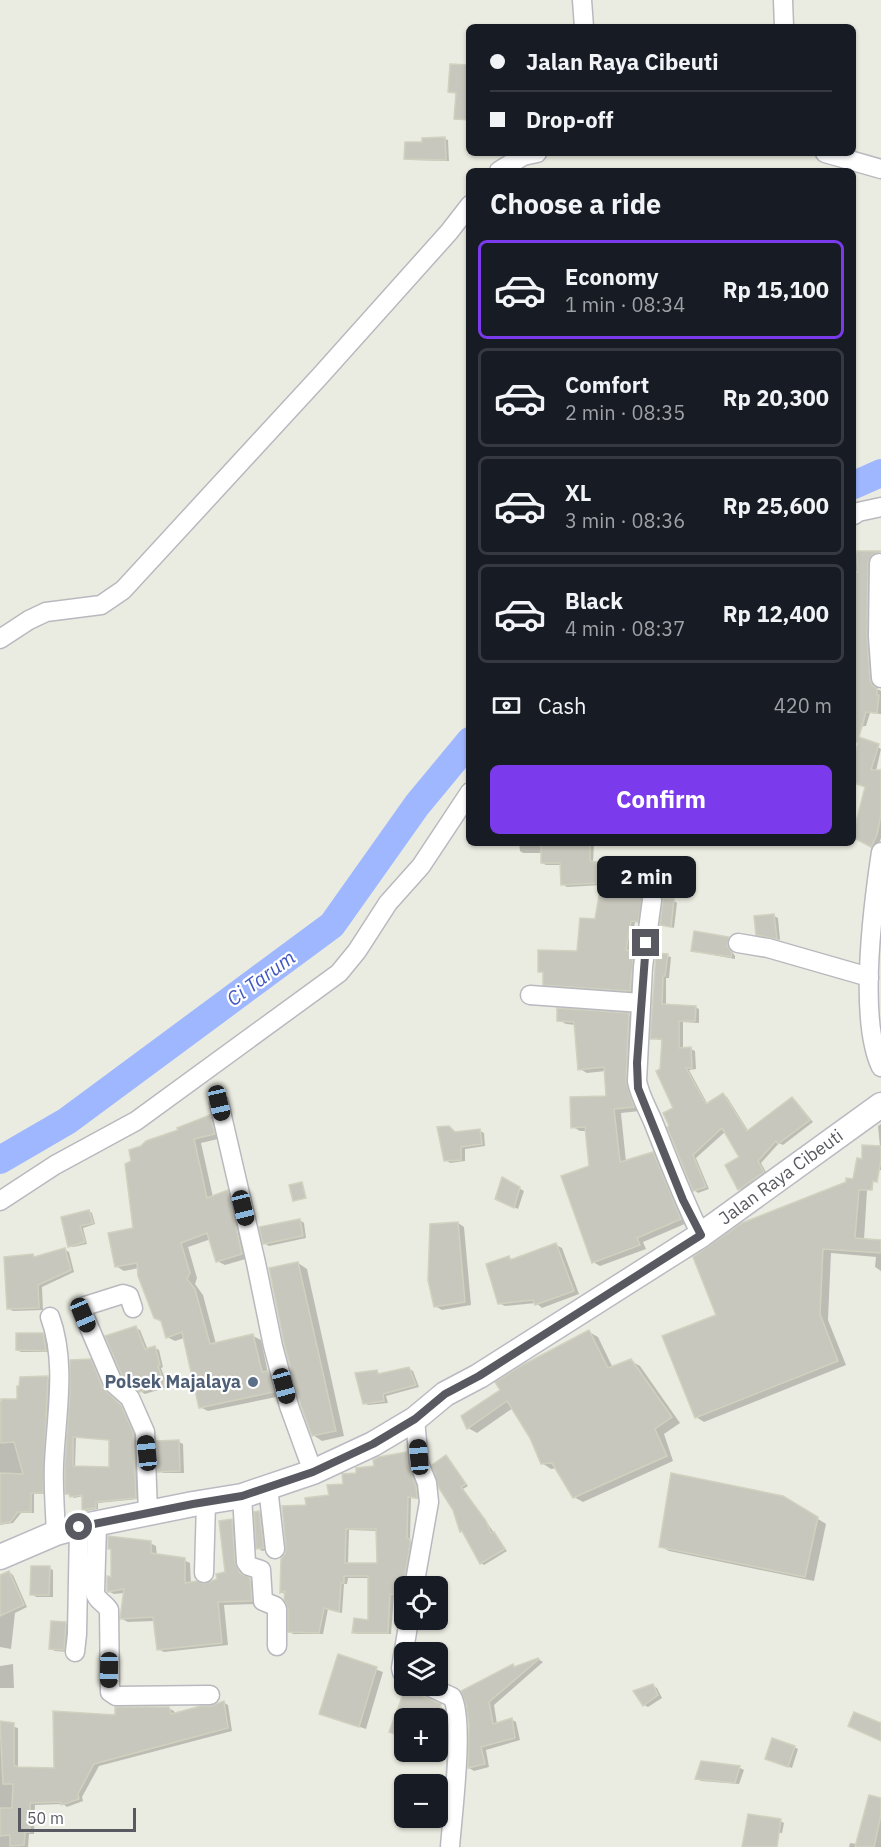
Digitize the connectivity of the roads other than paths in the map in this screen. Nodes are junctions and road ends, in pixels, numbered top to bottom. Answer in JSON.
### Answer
{"nodes":[{"id":1,"x":582,"y":0,"type":"edge"},
{"id":2,"x":783,"y":0,"type":"edge"},
{"id":3,"x":584,"y":24,"type":"edge"},
{"id":4,"x":784,"y":24,"type":"edge"},
{"id":5,"x":523,"y":156,"type":"edge"},
{"id":6,"x":836,"y":156,"type":"edge"},
{"id":7,"x":505,"y":168,"type":"edge"},
{"id":8,"x":881,"y":169,"type":"edge"},
{"id":9,"x":466,"y":211,"type":"edge"},
{"id":10,"x":881,"y":507,"type":"edge"},
{"id":11,"x":856,"y":514,"type":"edge"},
{"id":12,"x":879,"y":563,"type":"dead end"},
{"id":13,"x":0,"y":639,"type":"edge"},
{"id":14,"x":881,"y":678,"type":"edge"},
{"id":15,"x":466,"y":798,"type":"edge"},
{"id":16,"x":881,"y":852,"type":"edge"},
{"id":17,"x":652,"y":900,"type":"dead end"},
{"id":18,"x":738,"y":943,"type":"dead end"},
{"id":19,"x":870,"y":977,"type":"junction"},
{"id":20,"x":530,"y":994,"type":"dead end"},
{"id":21,"x":641,"y":1003,"type":"junction"},
{"id":22,"x":881,"y":1067,"type":"edge"},
{"id":23,"x":219,"y":1103,"type":"dead end"},
{"id":24,"x":881,"y":1105,"type":"edge"},
{"id":25,"x":0,"y":1201,"type":"edge"},
{"id":26,"x":701,"y":1235,"type":"junction"},
{"id":27,"x":133,"y":1308,"type":"dead end"},
{"id":28,"x":50,"y":1317,"type":"dead end"},
{"id":29,"x":415,"y":1419,"type":"junction"},
{"id":30,"x":313,"y":1472,"type":"junction"},
{"id":31,"x":268,"y":1487,"type":"junction"},
{"id":32,"x":242,"y":1496,"type":"junction"},
{"id":33,"x":197,"y":1499,"type":"junction"},
{"id":34,"x":148,"y":1512,"type":"junction"},
{"id":35,"x":77,"y":1528,"type":"junction"},
{"id":36,"x":274,"y":1549,"type":"dead end"},
{"id":37,"x":0,"y":1557,"type":"edge"},
{"id":38,"x":204,"y":1573,"type":"dead end"},
{"id":39,"x":416,"y":1576,"type":"edge"},
{"id":40,"x":277,"y":1646,"type":"dead end"},
{"id":41,"x":75,"y":1652,"type":"dead end"},
{"id":42,"x":210,"y":1695,"type":"dead end"},
{"id":43,"x":448,"y":1695,"type":"edge"},
{"id":44,"x":450,"y":1847,"type":"edge"}],
"edges":[{"from":1,"to":3,"type":"street"},
{"from":2,"to":4,"type":"street"},
{"from":5,"to":7,"type":"street"},
{"from":6,"to":8,"type":"street"},
{"from":9,"to":13,"type":"street"},
{"from":10,"to":11,"type":"street"},
{"from":12,"to":14,"type":"street"},
{"from":15,"to":25,"type":"street"},
{"from":16,"to":19,"type":"street"},
{"from":17,"to":21,"type":"street"},
{"from":18,"to":19,"type":"street"},
{"from":19,"to":22,"type":"street"},
{"from":20,"to":21,"type":"street"},
{"from":21,"to":26,"type":"street"},
{"from":23,"to":30,"type":"street"},
{"from":24,"to":26,"type":"main road","name":"Jalan Raya Cibeuti"},
{"from":26,"to":29,"type":"main road","name":"Jalan Raya Cibeuti"},
{"from":27,"to":34,"type":"street"},
{"from":28,"to":35,"type":"street"},
{"from":29,"to":30,"type":"main road","name":"Jalan Raya Cibeuti"},
{"from":29,"to":39,"type":"street"},
{"from":30,"to":31,"type":"main road","name":"Jalan Raya Cibeuti"},
{"from":31,"to":32,"type":"main road","name":"Jalan Raya Cibeuti"},
{"from":31,"to":36,"type":"street"},
{"from":32,"to":33,"type":"main road","name":"Jalan Raya Cibeuti"},
{"from":32,"to":40,"type":"street"},
{"from":33,"to":34,"type":"main road","name":"Jalan Raya Cibeuti"},
{"from":33,"to":38,"type":"street"},
{"from":34,"to":35,"type":"main road","name":"Jalan Raya Cibeuti"},
{"from":35,"to":37,"type":"main road","name":"Jalan Raya Cibeuti"},
{"from":35,"to":41,"type":"street"},
{"from":35,"to":42,"type":"street"},
{"from":43,"to":44,"type":"street"}]}
